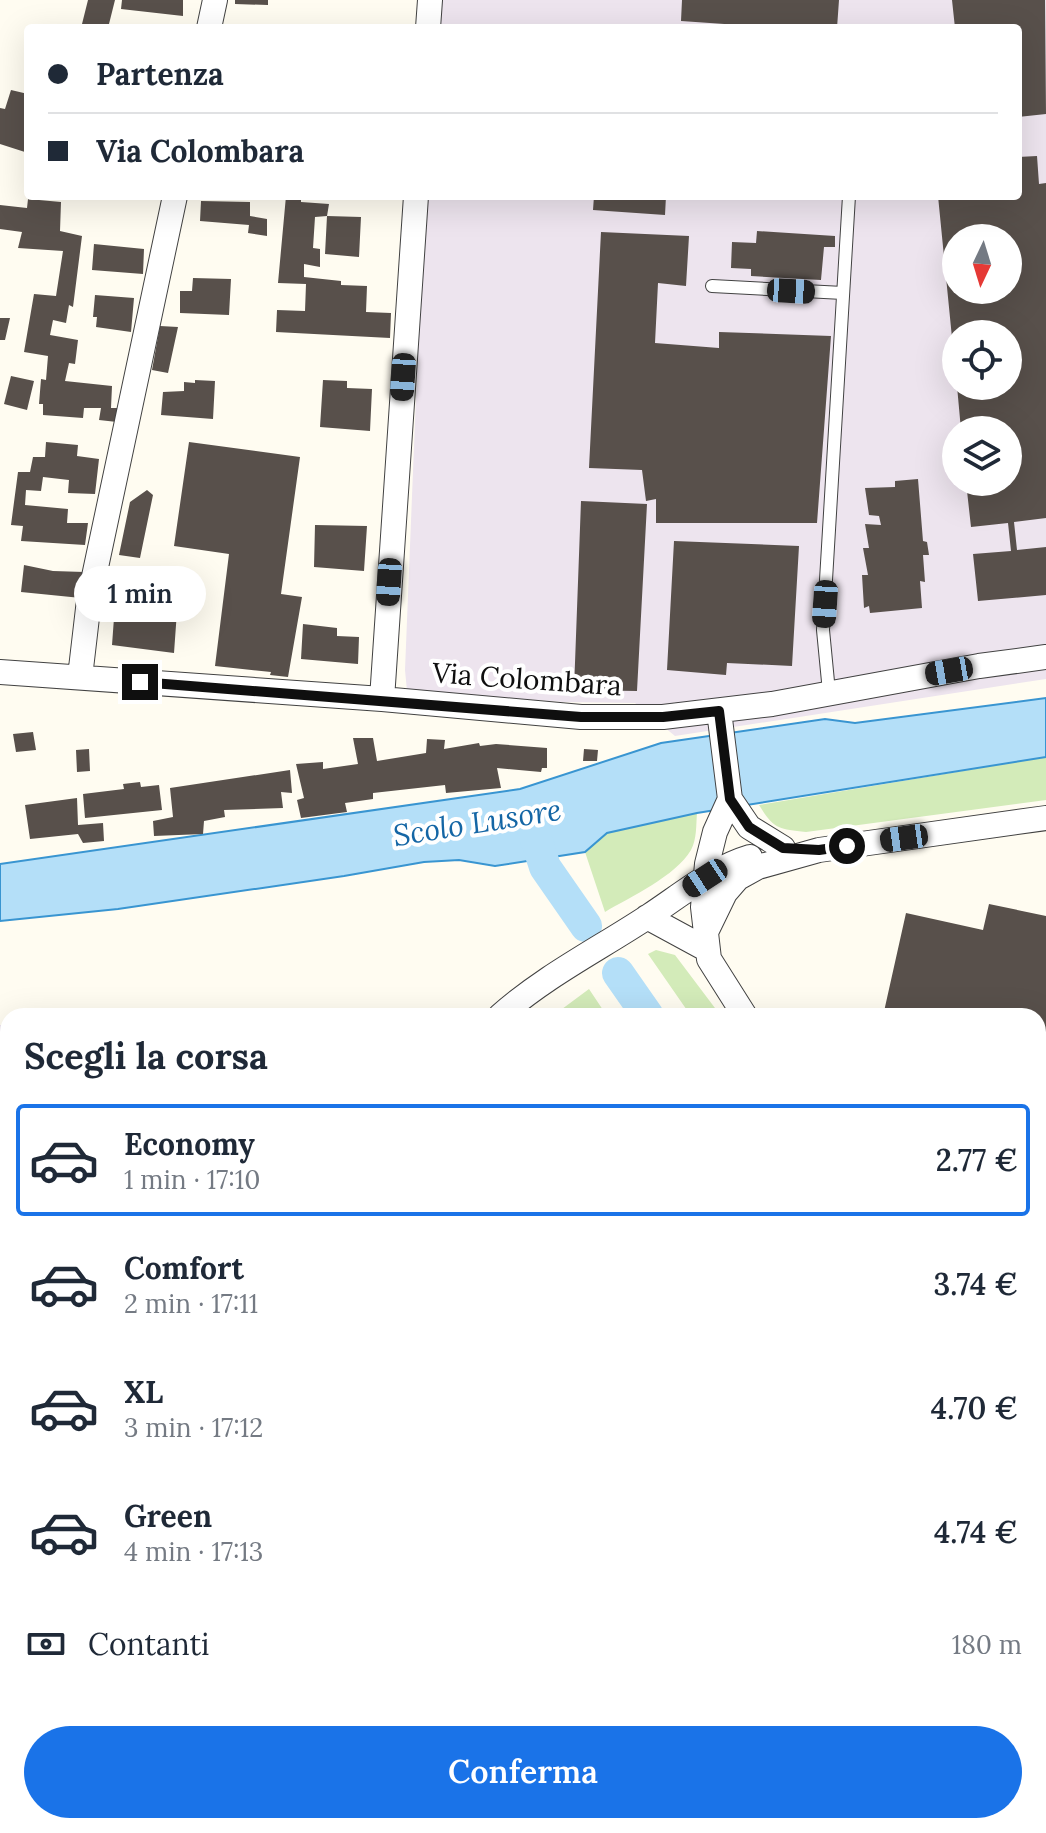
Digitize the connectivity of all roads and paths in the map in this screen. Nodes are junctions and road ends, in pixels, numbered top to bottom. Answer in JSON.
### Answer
{"nodes":[{"id":1,"x":215,"y":0,"type":"edge"},
{"id":2,"x":430,"y":0,"type":"edge"},
{"id":3,"x":210,"y":24,"type":"edge"},
{"id":4,"x":428,"y":24,"type":"edge"},
{"id":5,"x":174,"y":200,"type":"edge"},
{"id":6,"x":416,"y":200,"type":"edge"},
{"id":7,"x":849,"y":200,"type":"edge"},
{"id":8,"x":712,"y":286,"type":"dead end"},
{"id":9,"x":843,"y":293,"type":"junction"},
{"id":10,"x":1046,"y":657,"type":"edge"},
{"id":11,"x":0,"y":672,"type":"edge"},
{"id":12,"x":80,"y":677,"type":"junction"},
{"id":13,"x":829,"y":692,"type":"junction"},
{"id":14,"x":382,"y":699,"type":"junction"},
{"id":15,"x":719,"y":711,"type":"junction"},
{"id":16,"x":730,"y":799,"type":"junction"},
{"id":17,"x":1046,"y":818,"type":"edge"},
{"id":18,"x":783,"y":848,"type":"junction"},
{"id":19,"x":819,"y":850,"type":"junction"},
{"id":20,"x":705,"y":878,"type":"junction"},
{"id":21,"x":642,"y":920,"type":"junction"},
{"id":22,"x":707,"y":940,"type":"junction"},
{"id":23,"x":510,"y":1008,"type":"edge"},
{"id":24,"x":740,"y":1008,"type":"edge"}],
"edges":[{"from":1,"to":3,"type":"street"},
{"from":2,"to":4,"type":"street"},
{"from":5,"to":12,"type":"street"},
{"from":6,"to":14,"type":"street"},
{"from":7,"to":9,"type":"lane"},
{"from":8,"to":9,"type":"lane"},
{"from":9,"to":13,"type":"lane"},
{"from":10,"to":13,"type":"street","name":"Via Colombara"},
{"from":11,"to":12,"type":"street","name":"Via Colombara"},
{"from":12,"to":14,"type":"street","name":"Via Colombara"},
{"from":13,"to":15,"type":"street","name":"Via Colombara"},
{"from":14,"to":15,"type":"street","name":"Via Colombara"},
{"from":15,"to":16,"type":"street"},
{"from":16,"to":18,"type":"street"},
{"from":16,"to":20,"type":"street"},
{"from":17,"to":19,"type":"street"},
{"from":18,"to":19,"type":"street"},
{"from":18,"to":20,"type":"street"},
{"from":19,"to":22,"type":"street"},
{"from":20,"to":21,"type":"street"},
{"from":20,"to":22,"type":"street"},
{"from":21,"to":22,"type":"street"},
{"from":21,"to":23,"type":"street"},
{"from":22,"to":24,"type":"street"}]}
